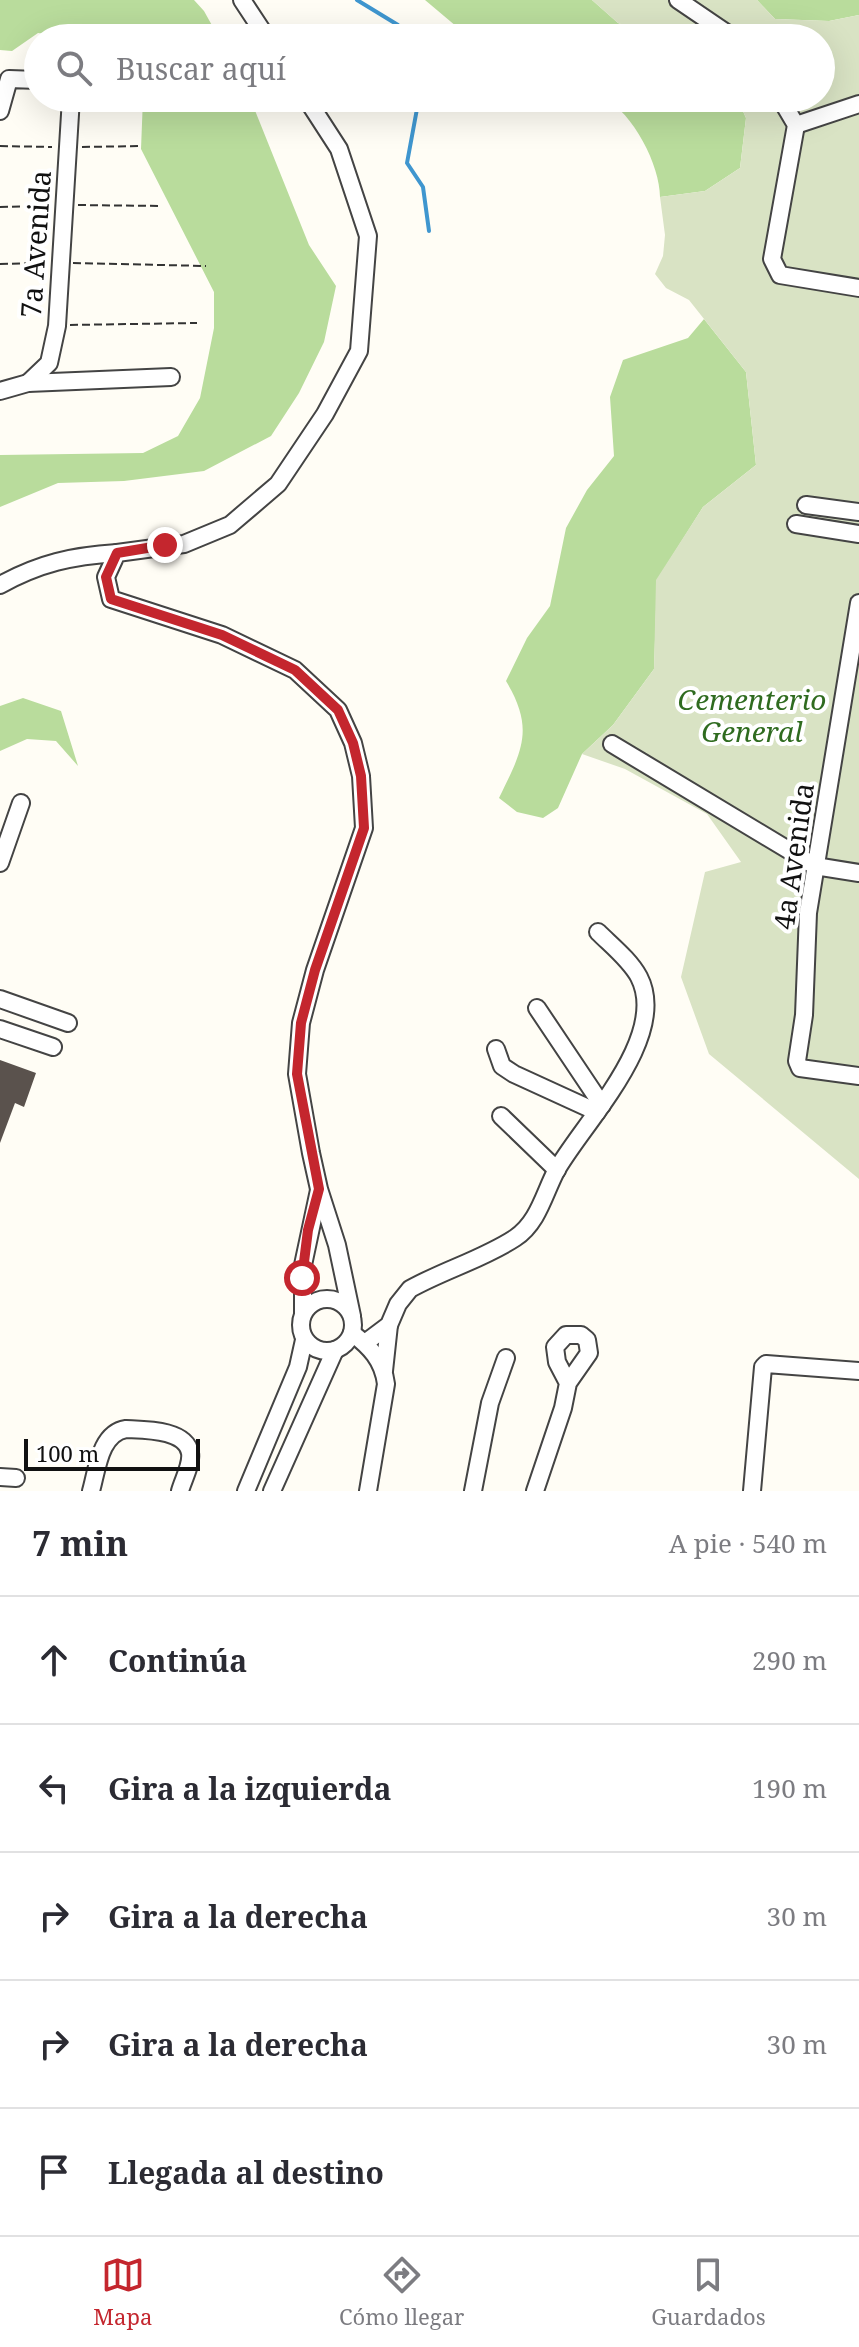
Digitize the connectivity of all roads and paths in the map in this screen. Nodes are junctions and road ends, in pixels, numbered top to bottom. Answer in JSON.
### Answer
{"nodes":[{"id":1,"x":242,"y":0,"type":"edge"},
{"id":2,"x":678,"y":0,"type":"edge"},
{"id":3,"x":258,"y":24,"type":"edge"},
{"id":4,"x":713,"y":24,"type":"edge"},
{"id":5,"x":24,"y":79,"type":"edge"},
{"id":6,"x":859,"y":104,"type":"edge"},
{"id":7,"x":0,"y":111,"type":"edge"},
{"id":8,"x":70,"y":112,"type":"edge"},
{"id":9,"x":315,"y":112,"type":"edge"},
{"id":10,"x":788,"y":112,"type":"edge"},
{"id":11,"x":796,"y":125,"type":"junction"},
{"id":12,"x":65,"y":205,"type":"junction"},
{"id":13,"x":161,"y":206,"type":"dead end"},
{"id":14,"x":0,"y":207,"type":"edge"},
{"id":15,"x":62,"y":263,"type":"junction"},
{"id":16,"x":0,"y":264,"type":"edge"},
{"id":17,"x":206,"y":266,"type":"dead end"},
{"id":18,"x":859,"y":288,"type":"edge"},
{"id":19,"x":197,"y":323,"type":"dead end"},
{"id":20,"x":57,"y":326,"type":"junction"},
{"id":21,"x":171,"y":377,"type":"dead end"},
{"id":22,"x":28,"y":383,"type":"junction"},
{"id":23,"x":0,"y":391,"type":"edge"},
{"id":24,"x":806,"y":505,"type":"dead end"},
{"id":25,"x":859,"y":512,"type":"edge"},
{"id":26,"x":796,"y":524,"type":"dead end"},
{"id":27,"x":859,"y":534,"type":"edge"},
{"id":28,"x":117,"y":553,"type":"junction"},
{"id":29,"x":0,"y":585,"type":"edge"},
{"id":30,"x":859,"y":603,"type":"edge"},
{"id":31,"x":852,"y":686,"type":"edge"},
{"id":32,"x":612,"y":744,"type":"dead end"},
{"id":33,"x":21,"y":803,"type":"dead end"},
{"id":34,"x":0,"y":863,"type":"edge"},
{"id":35,"x":815,"y":866,"type":"junction"},
{"id":36,"x":859,"y":873,"type":"edge"},
{"id":37,"x":598,"y":932,"type":"dead end"},
{"id":38,"x":0,"y":999,"type":"edge"},
{"id":39,"x":537,"y":1008,"type":"dead end"},
{"id":40,"x":68,"y":1023,"type":"dead end"},
{"id":41,"x":0,"y":1029,"type":"edge"},
{"id":42,"x":53,"y":1047,"type":"dead end"},
{"id":43,"x":496,"y":1049,"type":"dead end"},
{"id":44,"x":859,"y":1076,"type":"edge"},
{"id":45,"x":599,"y":1109,"type":"junction"},
{"id":46,"x":501,"y":1116,"type":"dead end"},
{"id":47,"x":557,"y":1170,"type":"junction"},
{"id":48,"x":319,"y":1189,"type":"junction"},
{"id":49,"x":303,"y":1313,"type":"junction"},
{"id":50,"x":389,"y":1325,"type":"junction"},
{"id":51,"x":357,"y":1331,"type":"junction"},
{"id":52,"x":304,"y":1340,"type":"junction"},
{"id":53,"x":335,"y":1350,"type":"junction"},
{"id":54,"x":506,"y":1358,"type":"dead end"},
{"id":55,"x":859,"y":1371,"type":"edge"},
{"id":56,"x":384,"y":1372,"type":"junction"},
{"id":57,"x":568,"y":1383,"type":"dead end"},
{"id":58,"x":91,"y":1491,"type":"edge"},
{"id":59,"x":180,"y":1491,"type":"edge"},
{"id":60,"x":246,"y":1491,"type":"edge"},
{"id":61,"x":272,"y":1491,"type":"edge"},
{"id":62,"x":368,"y":1491,"type":"edge"},
{"id":63,"x":473,"y":1491,"type":"edge"},
{"id":64,"x":535,"y":1491,"type":"edge"},
{"id":65,"x":752,"y":1491,"type":"edge"}],
"edges":[{"from":1,"to":3,"type":"street"},
{"from":2,"to":4,"type":"street"},
{"from":5,"to":7,"type":"street"},
{"from":6,"to":11,"type":"street"},
{"from":8,"to":12,"type":"street","name":"7a Avenida"},
{"from":9,"to":28,"type":"street"},
{"from":10,"to":11,"type":"street"},
{"from":11,"to":18,"type":"street"},
{"from":12,"to":13,"type":"path"},
{"from":12,"to":14,"type":"path"},
{"from":12,"to":15,"type":"street","name":"7a Avenida"},
{"from":15,"to":16,"type":"path"},
{"from":15,"to":17,"type":"path"},
{"from":15,"to":20,"type":"street","name":"7a Avenida"},
{"from":19,"to":20,"type":"path"},
{"from":20,"to":22,"type":"street","name":"7a Avenida"},
{"from":21,"to":22,"type":"street"},
{"from":22,"to":23,"type":"street"},
{"from":24,"to":25,"type":"street"},
{"from":26,"to":27,"type":"street"},
{"from":28,"to":29,"type":"street"},
{"from":28,"to":48,"type":"street"},
{"from":30,"to":31,"type":"street","name":"4a Avenida"},
{"from":31,"to":35,"type":"street","name":"4a Avenida"},
{"from":32,"to":35,"type":"street"},
{"from":33,"to":34,"type":"street"},
{"from":35,"to":36,"type":"street"},
{"from":35,"to":44,"type":"street","name":"4a Avenida"},
{"from":37,"to":45,"type":"street"},
{"from":38,"to":40,"type":"street"},
{"from":39,"to":45,"type":"street"},
{"from":41,"to":42,"type":"street"},
{"from":43,"to":45,"type":"street"},
{"from":45,"to":47,"type":"street"},
{"from":46,"to":47,"type":"street"},
{"from":47,"to":50,"type":"street"},
{"from":48,"to":49,"type":"street"},
{"from":48,"to":51,"type":"street"},
{"from":49,"to":51,"type":"street"},
{"from":49,"to":52,"type":"street"},
{"from":50,"to":51,"type":"street"},
{"from":50,"to":56,"type":"street"},
{"from":51,"to":53,"type":"street"},
{"from":51,"to":56,"type":"street"},
{"from":52,"to":53,"type":"street"},
{"from":52,"to":60,"type":"street"},
{"from":53,"to":61,"type":"street"},
{"from":54,"to":63,"type":"street"},
{"from":55,"to":65,"type":"street"},
{"from":56,"to":62,"type":"street"},
{"from":57,"to":64,"type":"street"},
{"from":58,"to":59,"type":"street"}]}
